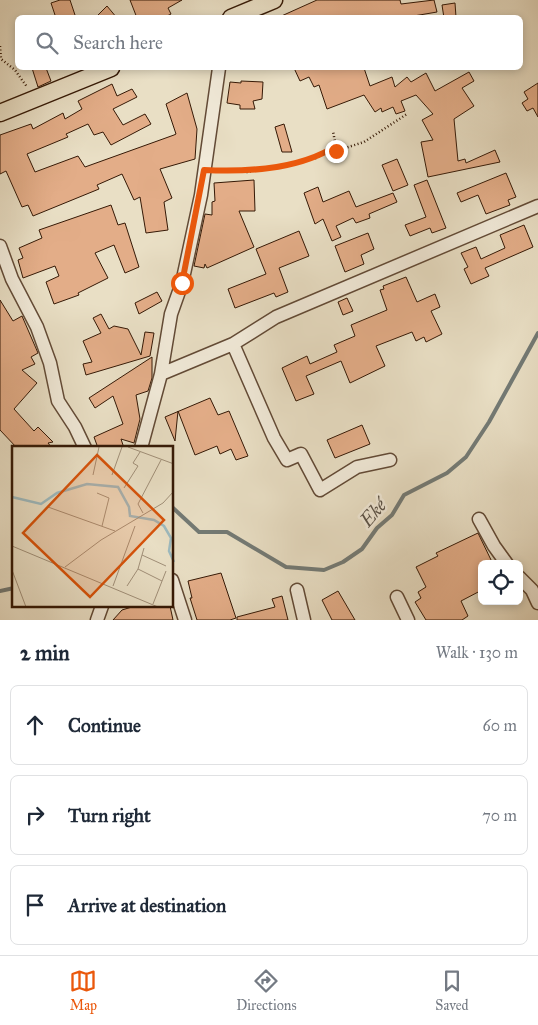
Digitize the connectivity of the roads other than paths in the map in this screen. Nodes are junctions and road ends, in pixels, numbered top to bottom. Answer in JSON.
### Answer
{"nodes":[{"id":1,"x":274,"y":0,"type":"edge"},
{"id":2,"x":238,"y":15,"type":"edge"},
{"id":3,"x":106,"y":70,"type":"edge"},
{"id":4,"x":219,"y":70,"type":"edge"},
{"id":5,"x":0,"y":113,"type":"edge"},
{"id":6,"x":538,"y":206,"type":"edge"},
{"id":7,"x":0,"y":246,"type":"edge"},
{"id":8,"x":233,"y":344,"type":"junction"},
{"id":9,"x":161,"y":374,"type":"junction"},
{"id":10,"x":84,"y":446,"type":"edge"},
{"id":11,"x":143,"y":446,"type":"edge"},
{"id":12,"x":390,"y":460,"type":"dead end"},
{"id":13,"x":479,"y":519,"type":"dead end"},
{"id":14,"x":505,"y":560,"type":"edge"},
{"id":15,"x":523,"y":581,"type":"edge"},
{"id":16,"x":174,"y":586,"type":"edge"},
{"id":17,"x":298,"y":590,"type":"dead end"},
{"id":18,"x":397,"y":597,"type":"dead end"},
{"id":19,"x":538,"y":603,"type":"edge"},
{"id":20,"x":101,"y":608,"type":"edge"},
{"id":21,"x":97,"y":620,"type":"edge"},
{"id":22,"x":185,"y":620,"type":"edge"},
{"id":23,"x":304,"y":620,"type":"edge"},
{"id":24,"x":408,"y":620,"type":"edge"}],
"edges":[{"from":1,"to":2,"type":"main road"},
{"from":3,"to":5,"type":"main road"},
{"from":4,"to":9,"type":"street"},
{"from":6,"to":8,"type":"street"},
{"from":7,"to":10,"type":"street"},
{"from":8,"to":9,"type":"street"},
{"from":8,"to":12,"type":"street"},
{"from":9,"to":11,"type":"street"},
{"from":13,"to":14,"type":"street"},
{"from":15,"to":19,"type":"street"},
{"from":16,"to":22,"type":"street"},
{"from":17,"to":23,"type":"street"},
{"from":18,"to":24,"type":"street"},
{"from":20,"to":21,"type":"street"}]}
